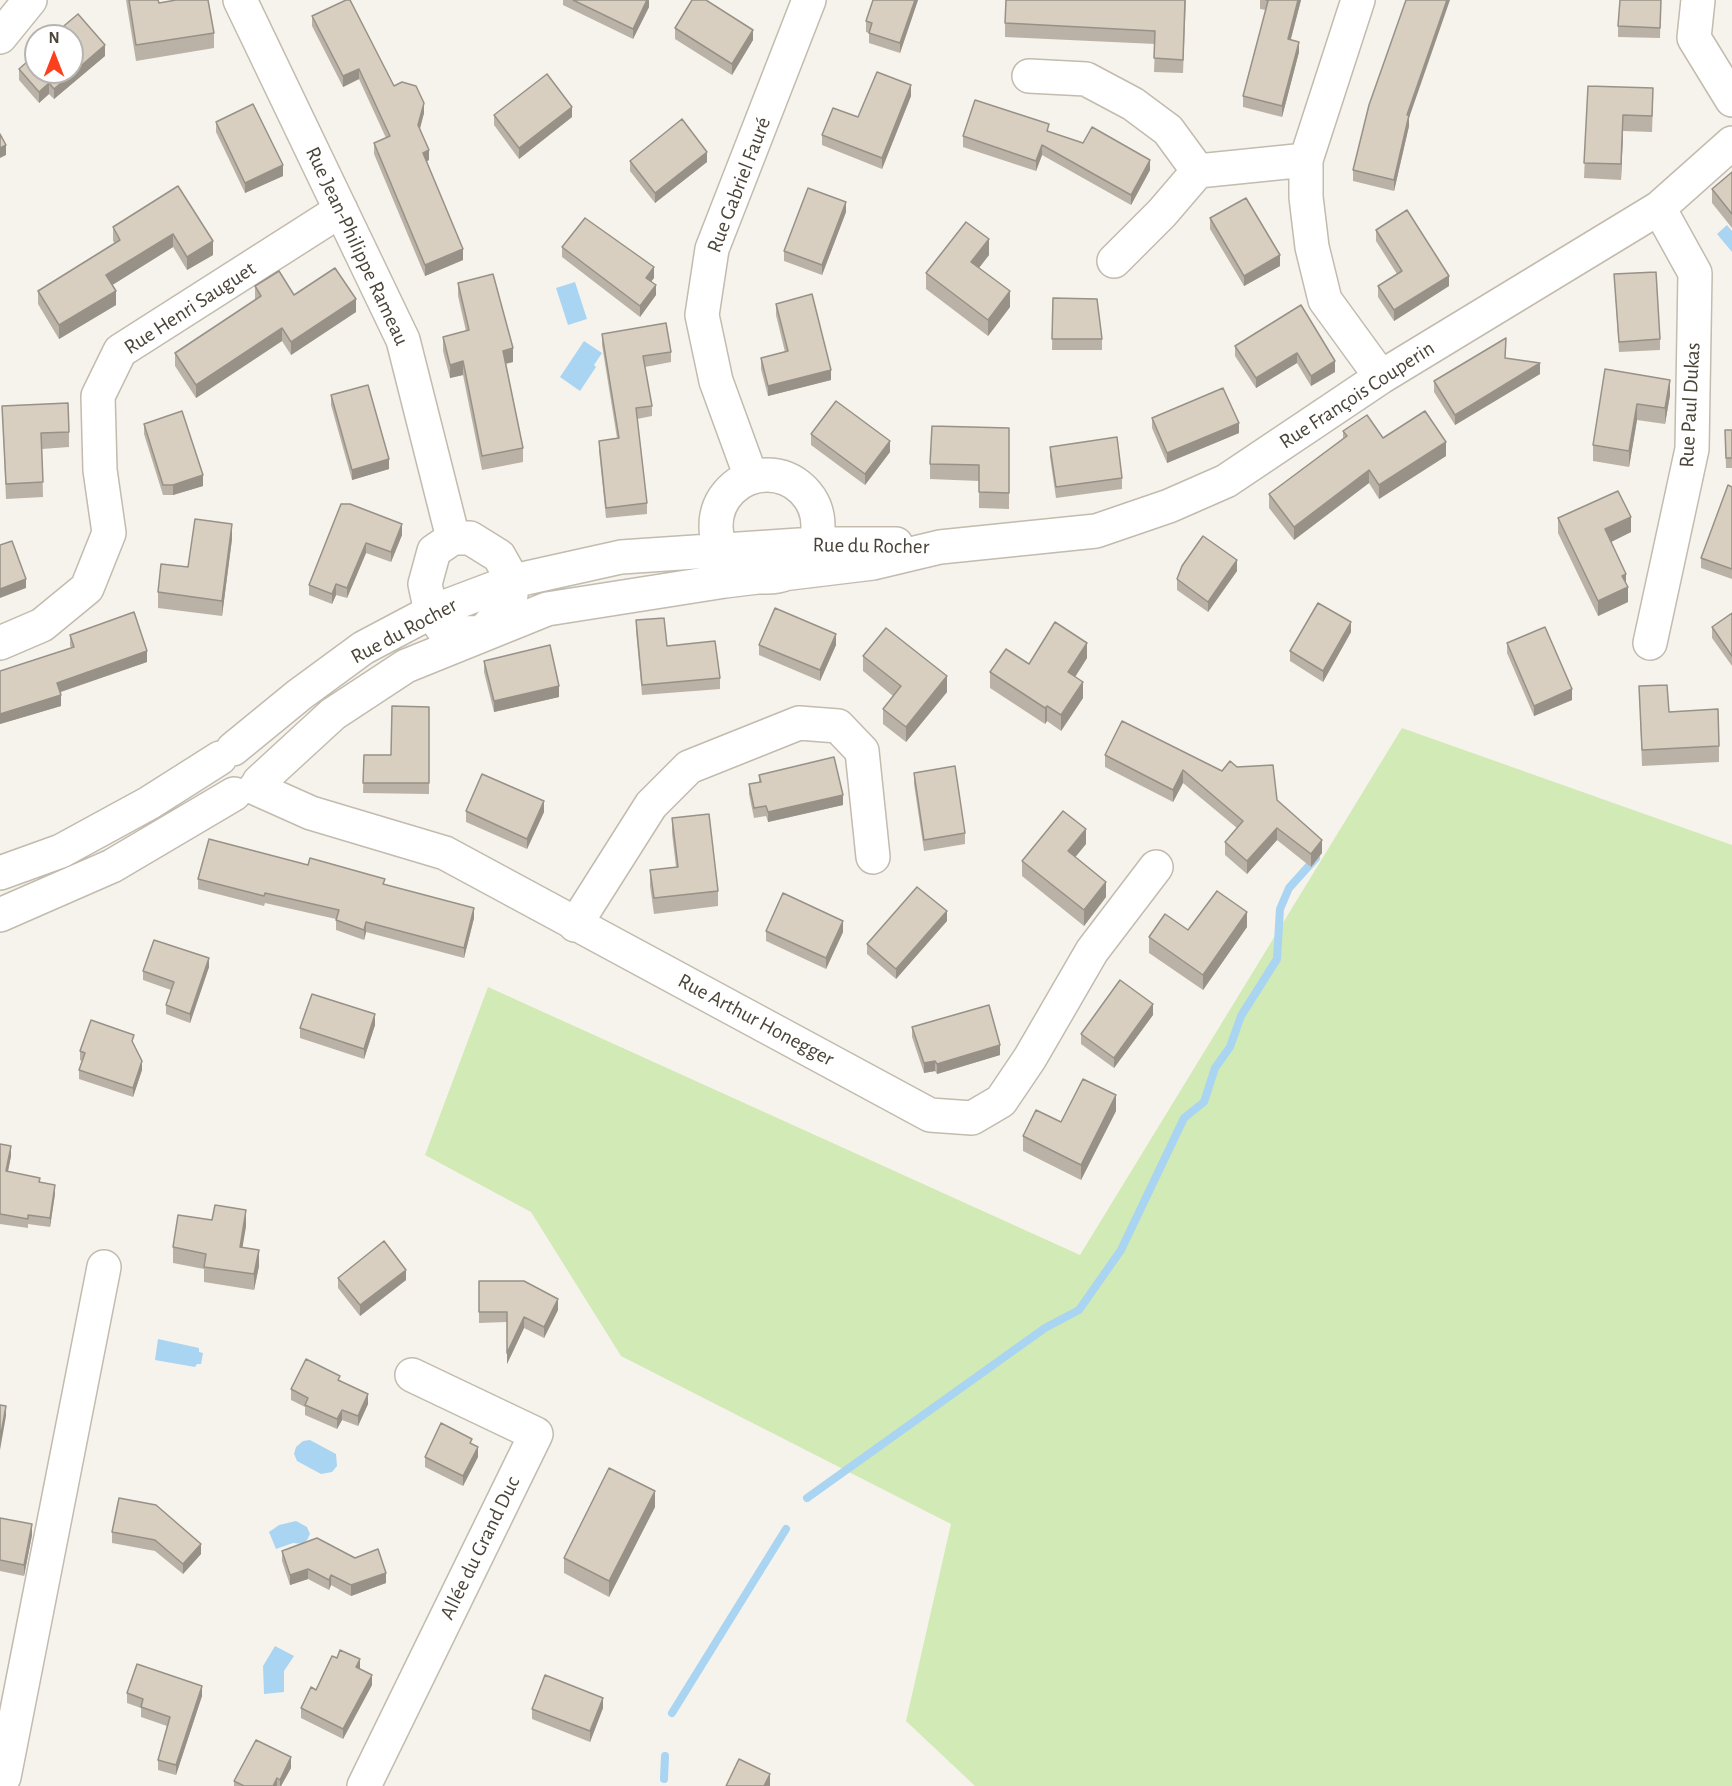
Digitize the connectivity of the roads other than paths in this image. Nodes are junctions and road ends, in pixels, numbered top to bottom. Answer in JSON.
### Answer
{"nodes":[{"id":1,"x":240,"y":0,"type":"edge"},
{"id":2,"x":1358,"y":0,"type":"edge"},
{"id":3,"x":1698,"y":0,"type":"edge"},
{"id":4,"x":26,"y":1,"type":"edge"},
{"id":5,"x":803,"y":2,"type":"edge"},
{"id":6,"x":0,"y":37,"type":"edge"},
{"id":7,"x":1029,"y":76,"type":"dead end"},
{"id":8,"x":1732,"y":100,"type":"edge"},
{"id":9,"x":1732,"y":143,"type":"edge"},
{"id":10,"x":1306,"y":160,"type":"junction"},
{"id":11,"x":1198,"y":171,"type":"junction"},
{"id":12,"x":1659,"y":208,"type":"junction"},
{"id":13,"x":341,"y":210,"type":"junction"},
{"id":14,"x":1114,"y":261,"type":"dead end"},
{"id":15,"x":1381,"y":377,"type":"junction"},
{"id":16,"x":751,"y":477,"type":"junction"},
{"id":17,"x":453,"y":538,"type":"junction"},
{"id":18,"x":814,"y":544,"type":"junction"},
{"id":19,"x":940,"y":547,"type":"junction"},
{"id":20,"x":721,"y":549,"type":"junction"},
{"id":21,"x":772,"y":577,"type":"junction"},
{"id":22,"x":513,"y":581,"type":"junction"},
{"id":23,"x":431,"y":612,"type":"junction"},
{"id":24,"x":482,"y":633,"type":"junction"},
{"id":25,"x":0,"y":643,"type":"edge"},
{"id":26,"x":1650,"y":643,"type":"dead end"},
{"id":27,"x":226,"y":754,"type":"junction"},
{"id":28,"x":249,"y":788,"type":"junction"},
{"id":29,"x":873,"y":857,"type":"dead end"},
{"id":30,"x":1156,"y":867,"type":"dead end"},
{"id":31,"x":0,"y":873,"type":"edge"},
{"id":32,"x":0,"y":915,"type":"edge"},
{"id":33,"x":574,"y":925,"type":"junction"},
{"id":34,"x":104,"y":1267,"type":"dead end"},
{"id":35,"x":412,"y":1375,"type":"dead end"},
{"id":36,"x":0,"y":1783,"type":"edge"},
{"id":37,"x":364,"y":1786,"type":"edge"}],
"edges":[{"from":1,"to":13,"type":"street","name":"Rue Jean-Philippe Rameau"},
{"from":2,"to":10,"type":"street"},
{"from":3,"to":8,"type":"street"},
{"from":4,"to":6,"type":"street"},
{"from":5,"to":16,"type":"street","name":"Rue Gabriel Fauré"},
{"from":7,"to":11,"type":"street"},
{"from":9,"to":12,"type":"street","name":"Rue François Couperin"},
{"from":10,"to":11,"type":"street"},
{"from":10,"to":15,"type":"street"},
{"from":11,"to":14,"type":"street"},
{"from":12,"to":15,"type":"street","name":"Rue François Couperin"},
{"from":12,"to":26,"type":"street","name":"Rue Paul Dukas"},
{"from":13,"to":17,"type":"street","name":"Rue Jean-Philippe Rameau"},
{"from":13,"to":25,"type":"street","name":"Rue Henri Sauguet"},
{"from":15,"to":19,"type":"street","name":"Rue François Couperin"},
{"from":16,"to":18,"type":"street"},
{"from":16,"to":20,"type":"street"},
{"from":17,"to":22,"type":"street"},
{"from":17,"to":23,"type":"street"},
{"from":18,"to":19,"type":"street","name":"Rue du Rocher"},
{"from":18,"to":20,"type":"street","name":"Rue du Rocher"},
{"from":18,"to":21,"type":"street"},
{"from":19,"to":21,"type":"street","name":"Rue du Rocher"},
{"from":20,"to":21,"type":"street"},
{"from":20,"to":22,"type":"street","name":"Rue du Rocher"},
{"from":21,"to":24,"type":"street","name":"Rue du Rocher"},
{"from":22,"to":23,"type":"street","name":"Rue du Rocher"},
{"from":22,"to":24,"type":"street"},
{"from":23,"to":24,"type":"street"},
{"from":23,"to":27,"type":"street","name":"Rue du Rocher"},
{"from":24,"to":28,"type":"street","name":"Rue du Rocher"},
{"from":27,"to":28,"type":"street","name":"Rue Arthur Honegger"},
{"from":27,"to":31,"type":"street","name":"Rue du Rocher"},
{"from":28,"to":32,"type":"street","name":"Rue du Rocher"},
{"from":28,"to":33,"type":"street","name":"Rue Arthur Honegger"},
{"from":29,"to":33,"type":"street"},
{"from":30,"to":33,"type":"street","name":"Rue Arthur Honegger"},
{"from":34,"to":36,"type":"street"},
{"from":35,"to":37,"type":"street","name":"Allée du Grand Duc"}]}
